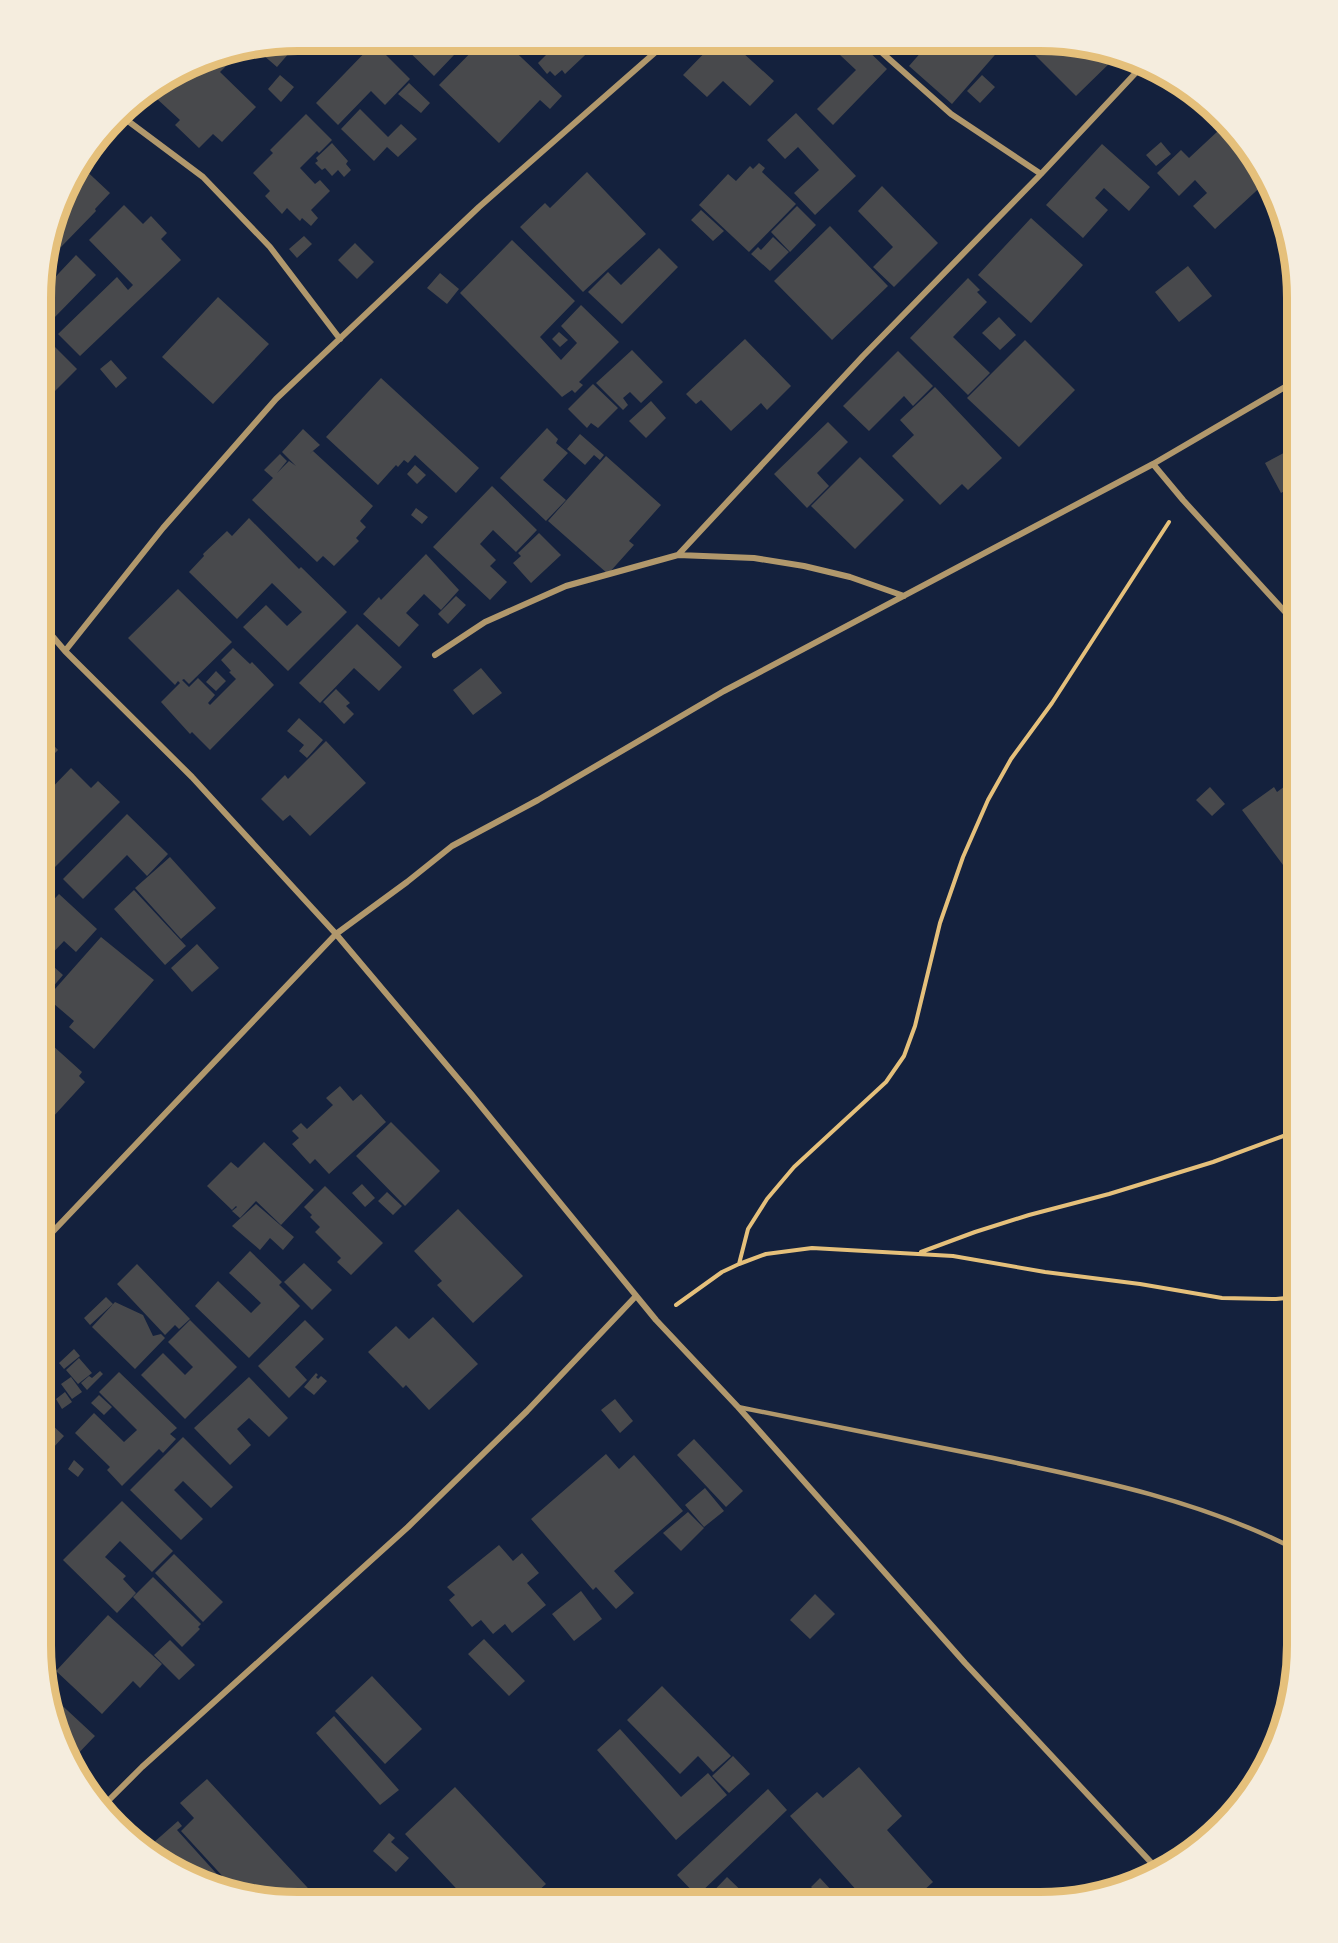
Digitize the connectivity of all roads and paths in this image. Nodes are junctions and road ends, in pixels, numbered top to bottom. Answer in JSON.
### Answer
{"nodes":[{"id":1,"x":657,"y":51,"type":"edge"},
{"id":2,"x":880,"y":51,"type":"edge"},
{"id":3,"x":1137,"y":71,"type":"edge"},
{"id":4,"x":126,"y":120,"type":"edge"},
{"id":5,"x":1041,"y":174,"type":"junction"},
{"id":6,"x":340,"y":339,"type":"junction"},
{"id":7,"x":1287,"y":386,"type":"edge"},
{"id":8,"x":1153,"y":464,"type":"junction"},
{"id":9,"x":1183,"y":500,"type":"junction"},
{"id":10,"x":678,"y":555,"type":"junction"},
{"id":11,"x":904,"y":596,"type":"junction"},
{"id":12,"x":1287,"y":614,"type":"edge"},
{"id":13,"x":51,"y":635,"type":"edge"},
{"id":14,"x":65,"y":651,"type":"junction"},
{"id":15,"x":435,"y":655,"type":"dead end"},
{"id":16,"x":336,"y":934,"type":"junction"},
{"id":17,"x":1287,"y":1135,"type":"edge"},
{"id":18,"x":51,"y":1233,"type":"edge"},
{"id":19,"x":918,"y":1254,"type":"junction"},
{"id":20,"x":739,"y":1264,"type":"junction"},
{"id":21,"x":636,"y":1296,"type":"junction"},
{"id":22,"x":1287,"y":1298,"type":"edge"},
{"id":23,"x":656,"y":1320,"type":"junction"},
{"id":24,"x":738,"y":1407,"type":"junction"},
{"id":25,"x":1287,"y":1545,"type":"edge"},
{"id":26,"x":107,"y":1802,"type":"edge"},
{"id":27,"x":1153,"y":1865,"type":"edge"}],
"edges":[{"from":1,"to":6,"type":"street"},
{"from":2,"to":5,"type":"street"},
{"from":3,"to":5,"type":"street"},
{"from":4,"to":6,"type":"street"},
{"from":5,"to":10,"type":"street"},
{"from":6,"to":14,"type":"street"},
{"from":7,"to":8,"type":"street"},
{"from":8,"to":9,"type":"street"},
{"from":8,"to":11,"type":"street"},
{"from":9,"to":12,"type":"street"},
{"from":9,"to":20,"type":"path"},
{"from":10,"to":11,"type":"street"},
{"from":10,"to":15,"type":"street"},
{"from":11,"to":16,"type":"street"},
{"from":13,"to":14,"type":"street"},
{"from":14,"to":16,"type":"street"},
{"from":16,"to":18,"type":"street"},
{"from":16,"to":21,"type":"street"},
{"from":17,"to":19,"type":"path"},
{"from":19,"to":20,"type":"path"},
{"from":19,"to":22,"type":"path"},
{"from":20,"to":23,"type":"path"},
{"from":21,"to":23,"type":"street"},
{"from":21,"to":26,"type":"street"},
{"from":23,"to":24,"type":"street"},
{"from":24,"to":25,"type":"lane"},
{"from":24,"to":27,"type":"street"}]}
